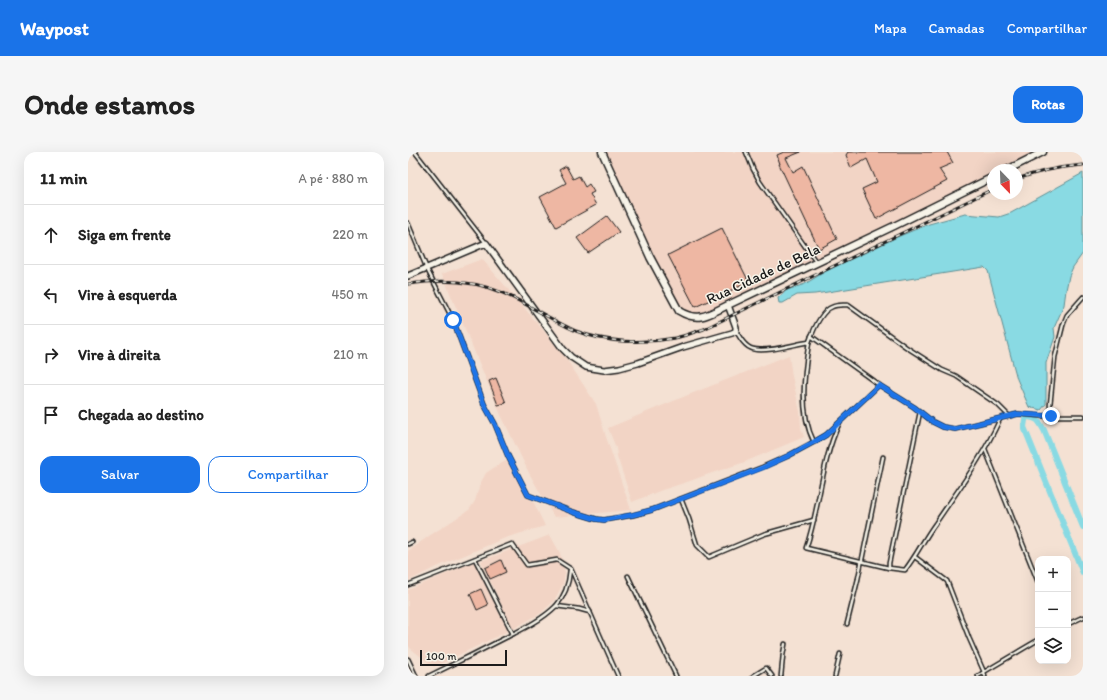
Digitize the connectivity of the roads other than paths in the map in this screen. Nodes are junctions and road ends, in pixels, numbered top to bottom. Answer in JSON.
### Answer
{"nodes":[{"id":1,"x":415,"y":152,"type":"edge"},
{"id":2,"x":602,"y":152,"type":"edge"},
{"id":3,"x":746,"y":152,"type":"edge"},
{"id":4,"x":1043,"y":152,"type":"edge"},
{"id":5,"x":1019,"y":164,"type":"edge"},
{"id":6,"x":987,"y":180,"type":"edge"},
{"id":7,"x":408,"y":224,"type":"edge"},
{"id":8,"x":486,"y":243,"type":"junction"},
{"id":9,"x":816,"y":263,"type":"junction"},
{"id":10,"x":427,"y":269,"type":"junction"},
{"id":11,"x":408,"y":276,"type":"edge"},
{"id":12,"x":1083,"y":297,"type":"edge"},
{"id":13,"x":728,"y":305,"type":"junction"},
{"id":14,"x":736,"y":331,"type":"junction"},
{"id":15,"x":811,"y":336,"type":"junction"},
{"id":16,"x":809,"y":342,"type":"junction"},
{"id":17,"x":879,"y":385,"type":"junction"},
{"id":18,"x":920,"y":412,"type":"junction"},
{"id":19,"x":1010,"y":416,"type":"junction"},
{"id":20,"x":1051,"y":416,"type":"junction"},
{"id":21,"x":1083,"y":416,"type":"edge"},
{"id":22,"x":1000,"y":419,"type":"junction"},
{"id":23,"x":840,"y":422,"type":"junction"},
{"id":24,"x":814,"y":442,"type":"junction"},
{"id":25,"x":985,"y":449,"type":"junction"},
{"id":26,"x":883,"y":457,"type":"dead end"},
{"id":27,"x":681,"y":499,"type":"junction"},
{"id":28,"x":814,"y":519,"type":"junction"},
{"id":29,"x":412,"y":542,"type":"dead end"},
{"id":30,"x":408,"y":544,"type":"edge"},
{"id":31,"x":915,"y":557,"type":"junction"},
{"id":32,"x":475,"y":559,"type":"junction"},
{"id":33,"x":861,"y":561,"type":"junction"},
{"id":34,"x":889,"y":568,"type":"junction"},
{"id":35,"x":570,"y":569,"type":"junction"},
{"id":36,"x":1035,"y":574,"type":"edge"},
{"id":37,"x":628,"y":576,"type":"dead end"},
{"id":38,"x":408,"y":585,"type":"edge"},
{"id":39,"x":556,"y":606,"type":"junction"},
{"id":40,"x":590,"y":612,"type":"junction"},
{"id":41,"x":1083,"y":617,"type":"edge"},
{"id":42,"x":1071,"y":623,"type":"edge"},
{"id":43,"x":847,"y":624,"type":"dead end"},
{"id":44,"x":512,"y":634,"type":"junction"},
{"id":45,"x":1035,"y":642,"type":"edge"},
{"id":46,"x":785,"y":644,"type":"dead end"},
{"id":47,"x":840,"y":654,"type":"dead end"},
{"id":48,"x":408,"y":658,"type":"edge"},
{"id":49,"x":984,"y":672,"type":"junction"},
{"id":50,"x":416,"y":676,"type":"edge"},
{"id":51,"x":429,"y":676,"type":"edge"},
{"id":52,"x":618,"y":676,"type":"edge"},
{"id":53,"x":676,"y":676,"type":"edge"},
{"id":54,"x":752,"y":676,"type":"edge"},
{"id":55,"x":772,"y":676,"type":"edge"},
{"id":56,"x":781,"y":676,"type":"edge"},
{"id":57,"x":835,"y":676,"type":"edge"},
{"id":58,"x":978,"y":676,"type":"edge"},
{"id":59,"x":985,"y":676,"type":"edge"}],
"edges":[{"from":1,"to":8,"type":"lane"},
{"from":2,"to":13,"type":"street","name":"Rua Cidade de Bela"},
{"from":3,"to":9,"type":"lane"},
{"from":4,"to":5,"type":"street"},
{"from":6,"to":9,"type":"street","name":"Rua Cidade de Bela"},
{"from":7,"to":10,"type":"lane"},
{"from":8,"to":10,"type":"street"},
{"from":8,"to":14,"type":"street"},
{"from":9,"to":13,"type":"street","name":"Rua Cidade de Bela"},
{"from":10,"to":11,"type":"street"},
{"from":10,"to":27,"type":"lane"},
{"from":12,"to":20,"type":"lane"},
{"from":13,"to":14,"type":"street"},
{"from":14,"to":16,"type":"lane"},
{"from":15,"to":16,"type":"lane"},
{"from":15,"to":17,"type":"lane"},
{"from":15,"to":19,"type":"lane"},
{"from":16,"to":24,"type":"lane"},
{"from":17,"to":18,"type":"lane"},
{"from":17,"to":23,"type":"lane"},
{"from":18,"to":22,"type":"lane"},
{"from":18,"to":34,"type":"lane"},
{"from":19,"to":20,"type":"lane"},
{"from":19,"to":22,"type":"lane"},
{"from":20,"to":21,"type":"lane"},
{"from":22,"to":25,"type":"lane"},
{"from":23,"to":24,"type":"lane"},
{"from":23,"to":28,"type":"lane"},
{"from":24,"to":27,"type":"lane"},
{"from":25,"to":31,"type":"lane"},
{"from":25,"to":36,"type":"lane"},
{"from":26,"to":33,"type":"lane"},
{"from":27,"to":28,"type":"lane"},
{"from":28,"to":33,"type":"lane"},
{"from":29,"to":30,"type":"lane"},
{"from":31,"to":34,"type":"lane"},
{"from":31,"to":49,"type":"lane"},
{"from":32,"to":35,"type":"lane"},
{"from":32,"to":38,"type":"lane"},
{"from":32,"to":44,"type":"lane"},
{"from":33,"to":34,"type":"lane"},
{"from":33,"to":43,"type":"lane"},
{"from":35,"to":39,"type":"lane"},
{"from":35,"to":40,"type":"lane"},
{"from":37,"to":53,"type":"lane"},
{"from":39,"to":40,"type":"lane"},
{"from":39,"to":44,"type":"lane"},
{"from":40,"to":52,"type":"lane"},
{"from":41,"to":42,"type":"lane"},
{"from":44,"to":51,"type":"lane"},
{"from":45,"to":49,"type":"lane"},
{"from":46,"to":56,"type":"lane"},
{"from":47,"to":57,"type":"lane"},
{"from":48,"to":50,"type":"lane"},
{"from":49,"to":58,"type":"lane"},
{"from":49,"to":59,"type":"lane"},
{"from":54,"to":55,"type":"lane"}]}
